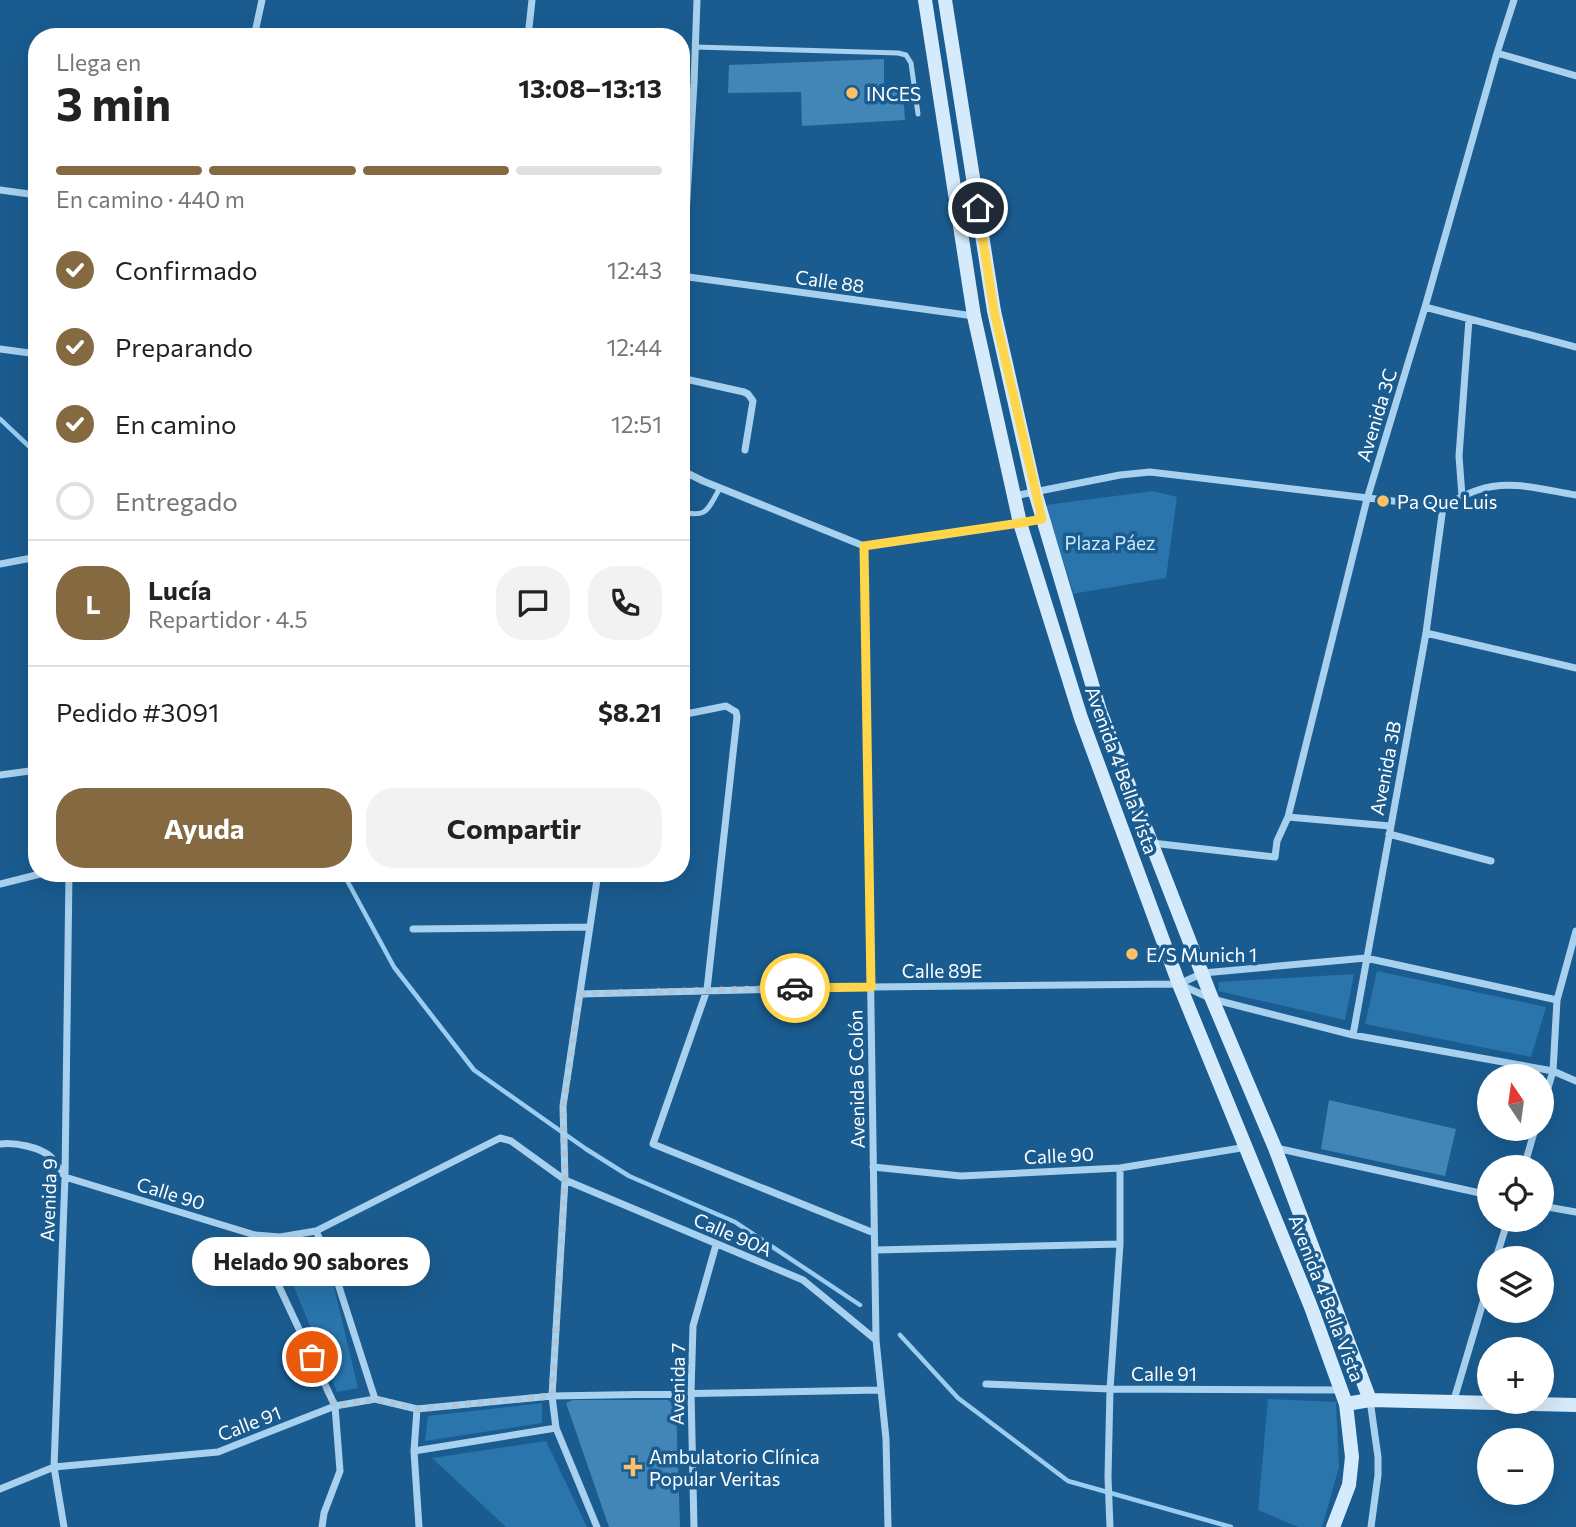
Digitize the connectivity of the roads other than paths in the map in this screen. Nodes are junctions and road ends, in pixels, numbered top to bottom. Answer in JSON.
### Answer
{"nodes":[{"id":1,"x":262,"y":0,"type":"edge"},
{"id":2,"x":532,"y":0,"type":"edge"},
{"id":3,"x":697,"y":0,"type":"edge"},
{"id":4,"x":925,"y":0,"type":"edge"},
{"id":5,"x":945,"y":0,"type":"edge"},
{"id":6,"x":1514,"y":0,"type":"edge"},
{"id":7,"x":256,"y":28,"type":"edge"},
{"id":8,"x":529,"y":28,"type":"edge"},
{"id":9,"x":695,"y":47,"type":"junction"},
{"id":10,"x":1497,"y":53,"type":"junction"},
{"id":11,"x":1576,"y":76,"type":"edge"},
{"id":12,"x":918,"y":114,"type":"dead end"},
{"id":13,"x":690,"y":135,"type":"edge"},
{"id":14,"x":0,"y":190,"type":"edge"},
{"id":15,"x":28,"y":194,"type":"edge"},
{"id":16,"x":690,"y":277,"type":"edge"},
{"id":17,"x":1425,"y":307,"type":"junction"},
{"id":18,"x":974,"y":316,"type":"junction"},
{"id":19,"x":1469,"y":319,"type":"junction"},
{"id":20,"x":1576,"y":348,"type":"edge"},
{"id":21,"x":0,"y":349,"type":"edge"},
{"id":22,"x":28,"y":353,"type":"edge"},
{"id":23,"x":690,"y":380,"type":"edge"},
{"id":24,"x":745,"y":450,"type":"dead end"},
{"id":25,"x":690,"y":474,"type":"edge"},
{"id":26,"x":720,"y":488,"type":"junction"},
{"id":27,"x":1035,"y":492,"type":"junction"},
{"id":28,"x":1576,"y":495,"type":"edge"},
{"id":29,"x":1014,"y":496,"type":"junction"},
{"id":30,"x":1462,"y":496,"type":"junction"},
{"id":31,"x":1367,"y":499,"type":"junction"},
{"id":32,"x":1443,"y":507,"type":"junction"},
{"id":33,"x":690,"y":514,"type":"edge"},
{"id":34,"x":1042,"y":519,"type":"junction"},
{"id":35,"x":1020,"y":523,"type":"junction"},
{"id":36,"x":864,"y":546,"type":"junction"},
{"id":37,"x":28,"y":559,"type":"edge"},
{"id":38,"x":0,"y":564,"type":"edge"},
{"id":39,"x":1426,"y":633,"type":"junction"},
{"id":40,"x":1576,"y":668,"type":"edge"},
{"id":41,"x":690,"y":713,"type":"edge"},
{"id":42,"x":28,"y":771,"type":"edge"},
{"id":43,"x":0,"y":775,"type":"edge"},
{"id":44,"x":1288,"y":817,"type":"junction"},
{"id":45,"x":1390,"y":830,"type":"junction"},
{"id":46,"x":1152,"y":843,"type":"junction"},
{"id":47,"x":1490,"y":861,"type":"dead end"},
{"id":48,"x":28,"y":877,"type":"edge"},
{"id":49,"x":69,"y":882,"type":"edge"},
{"id":50,"x":597,"y":882,"type":"edge"},
{"id":51,"x":0,"y":884,"type":"edge"},
{"id":52,"x":590,"y":927,"type":"junction"},
{"id":53,"x":413,"y":929,"type":"dead end"},
{"id":54,"x":1576,"y":931,"type":"edge"},
{"id":55,"x":1366,"y":958,"type":"junction"},
{"id":56,"x":1203,"y":973,"type":"junction"},
{"id":57,"x":1179,"y":984,"type":"junction"},
{"id":58,"x":871,"y":987,"type":"junction"},
{"id":59,"x":707,"y":990,"type":"junction"},
{"id":60,"x":580,"y":994,"type":"junction"},
{"id":61,"x":1212,"y":999,"type":"junction"},
{"id":62,"x":1557,"y":1000,"type":"junction"},
{"id":63,"x":1353,"y":1035,"type":"junction"},
{"id":64,"x":1514,"y":1064,"type":"edge"},
{"id":65,"x":1553,"y":1064,"type":"edge"},
{"id":66,"x":1554,"y":1071,"type":"edge"},
{"id":67,"x":1576,"y":1081,"type":"edge"},
{"id":68,"x":0,"y":1144,"type":"edge"},
{"id":69,"x":1247,"y":1147,"type":"junction"},
{"id":70,"x":1275,"y":1148,"type":"junction"},
{"id":71,"x":873,"y":1167,"type":"junction"},
{"id":72,"x":1120,"y":1168,"type":"junction"},
{"id":73,"x":65,"y":1177,"type":"junction"},
{"id":74,"x":565,"y":1180,"type":"junction"},
{"id":75,"x":1477,"y":1192,"type":"edge"},
{"id":76,"x":1554,"y":1208,"type":"edge"},
{"id":77,"x":1576,"y":1212,"type":"edge"},
{"id":78,"x":342,"y":1217,"type":"joint"},
{"id":79,"x":316,"y":1231,"type":"junction"},
{"id":80,"x":874,"y":1233,"type":"junction"},
{"id":81,"x":255,"y":1235,"type":"junction"},
{"id":82,"x":1120,"y":1244,"type":"junction"},
{"id":83,"x":716,"y":1245,"type":"junction"},
{"id":84,"x":876,"y":1250,"type":"junction"},
{"id":85,"x":1477,"y":1322,"type":"edge"},
{"id":86,"x":876,"y":1340,"type":"junction"},
{"id":87,"x":986,"y":1384,"type":"dead end"},
{"id":88,"x":1110,"y":1389,"type":"junction"},
{"id":89,"x":881,"y":1390,"type":"junction"},
{"id":90,"x":691,"y":1392,"type":"junction"},
{"id":91,"x":552,"y":1396,"type":"junction"},
{"id":92,"x":1344,"y":1397,"type":"junction"},
{"id":93,"x":375,"y":1399,"type":"junction"},
{"id":94,"x":1370,"y":1400,"type":"junction"},
{"id":95,"x":1453,"y":1403,"type":"junction"},
{"id":96,"x":1576,"y":1405,"type":"edge"},
{"id":97,"x":335,"y":1406,"type":"junction"},
{"id":98,"x":417,"y":1409,"type":"junction"},
{"id":99,"x":556,"y":1428,"type":"junction"},
{"id":100,"x":414,"y":1451,"type":"junction"},
{"id":101,"x":54,"y":1467,"type":"junction"},
{"id":102,"x":0,"y":1489,"type":"edge"},
{"id":103,"x":64,"y":1527,"type":"edge"},
{"id":104,"x":322,"y":1527,"type":"edge"},
{"id":105,"x":419,"y":1527,"type":"edge"},
{"id":106,"x":597,"y":1527,"type":"edge"},
{"id":107,"x":694,"y":1527,"type":"edge"},
{"id":108,"x":888,"y":1527,"type":"edge"},
{"id":109,"x":1110,"y":1527,"type":"edge"},
{"id":110,"x":1333,"y":1527,"type":"edge"},
{"id":111,"x":1371,"y":1527,"type":"edge"}],
"edges":[{"from":1,"to":7,"type":"street"},
{"from":2,"to":8,"type":"street"},
{"from":3,"to":9,"type":"street"},
{"from":4,"to":18,"type":"street","name":"Avenida 4 Bella Vista"},
{"from":5,"to":27,"type":"street","name":"Avenida 4 Bella Vista"},
{"from":6,"to":10,"type":"street","name":"Avenida 3C"},
{"from":9,"to":12,"type":"lane"},
{"from":9,"to":13,"type":"street"},
{"from":10,"to":11,"type":"street"},
{"from":10,"to":17,"type":"street","name":"Avenida 3C"},
{"from":14,"to":15,"type":"street"},
{"from":16,"to":18,"type":"street","name":"Calle 88"},
{"from":17,"to":19,"type":"street"},
{"from":17,"to":31,"type":"street","name":"Avenida 3C"},
{"from":18,"to":29,"type":"street","name":"Avenida 4 Bella Vista"},
{"from":19,"to":20,"type":"street"},
{"from":19,"to":30,"type":"street"},
{"from":21,"to":22,"type":"street"},
{"from":23,"to":24,"type":"street"},
{"from":25,"to":26,"type":"street"},
{"from":26,"to":33,"type":"lane"},
{"from":26,"to":36,"type":"street"},
{"from":27,"to":29,"type":"street"},
{"from":27,"to":31,"type":"street"},
{"from":27,"to":34,"type":"street","name":"Avenida 4 Bella Vista"},
{"from":28,"to":30,"type":"street"},
{"from":29,"to":35,"type":"street","name":"Avenida 4 Bella Vista"},
{"from":30,"to":32,"type":"street"},
{"from":31,"to":32,"type":"street"},
{"from":31,"to":44,"type":"street","name":"Avenida 3C"},
{"from":32,"to":39,"type":"street","name":"Avenida 3B"},
{"from":34,"to":35,"type":"street"},
{"from":34,"to":46,"type":"street","name":"Avenida 4 Bella Vista"},
{"from":35,"to":36,"type":"street"},
{"from":35,"to":57,"type":"street","name":"Avenida 4 Bella Vista"},
{"from":36,"to":58,"type":"street","name":"Avenida 6 Colón"},
{"from":37,"to":38,"type":"street"},
{"from":39,"to":40,"type":"street"},
{"from":39,"to":45,"type":"street","name":"Avenida 3B"},
{"from":41,"to":59,"type":"street"},
{"from":42,"to":43,"type":"street"},
{"from":44,"to":45,"type":"street"},
{"from":44,"to":46,"type":"street","name":"Avenida 3C"},
{"from":45,"to":47,"type":"street"},
{"from":45,"to":55,"type":"street","name":"Avenida 3B"},
{"from":46,"to":56,"type":"street","name":"Avenida 4 Bella Vista"},
{"from":48,"to":51,"type":"street"},
{"from":49,"to":73,"type":"street","name":"Avenida 9"},
{"from":50,"to":52,"type":"street"},
{"from":52,"to":53,"type":"street"},
{"from":52,"to":60,"type":"street"},
{"from":54,"to":62,"type":"street"},
{"from":55,"to":56,"type":"street"},
{"from":55,"to":62,"type":"street"},
{"from":55,"to":63,"type":"street","name":"Avenida 3B"},
{"from":56,"to":57,"type":"street"},
{"from":56,"to":61,"type":"street","name":"Avenida 4 Bella Vista"},
{"from":57,"to":58,"type":"street","name":"Calle 89E"},
{"from":57,"to":61,"type":"street"},
{"from":57,"to":69,"type":"street","name":"Avenida 4 Bella Vista"},
{"from":58,"to":59,"type":"street","name":"Calle 89E"},
{"from":58,"to":71,"type":"street","name":"Avenida 6 Colón"},
{"from":59,"to":60,"type":"street","name":"Calle 89E"},
{"from":59,"to":80,"type":"street"},
{"from":60,"to":74,"type":"street"},
{"from":61,"to":63,"type":"street"},
{"from":61,"to":70,"type":"street","name":"Avenida 4 Bella Vista"},
{"from":62,"to":65,"type":"street"},
{"from":63,"to":64,"type":"street"},
{"from":66,"to":67,"type":"street"},
{"from":68,"to":73,"type":"street","name":"Calle 90"},
{"from":69,"to":72,"type":"street","name":"Calle 90"},
{"from":69,"to":92,"type":"street","name":"Avenida 4 Bella Vista"},
{"from":70,"to":75,"type":"street"},
{"from":70,"to":94,"type":"street","name":"Avenida 4 Bella Vista"},
{"from":71,"to":72,"type":"street","name":"Calle 90"},
{"from":71,"to":80,"type":"street","name":"Avenida 6 Colón"},
{"from":72,"to":82,"type":"street"},
{"from":73,"to":81,"type":"street","name":"Calle 90"},
{"from":73,"to":101,"type":"street","name":"Avenida 9"},
{"from":74,"to":78,"type":"street","name":"Calle 90A"},
{"from":74,"to":83,"type":"street","name":"Calle 90A"},
{"from":74,"to":91,"type":"street"},
{"from":76,"to":77,"type":"street"},
{"from":78,"to":79,"type":"street","name":"Calle 90"},
{"from":79,"to":81,"type":"street","name":"Calle 90"},
{"from":79,"to":93,"type":"street"},
{"from":80,"to":84,"type":"street","name":"Avenida 6 Colón"},
{"from":81,"to":97,"type":"street"},
{"from":82,"to":84,"type":"street"},
{"from":82,"to":88,"type":"street"},
{"from":83,"to":86,"type":"street","name":"Calle 90A"},
{"from":83,"to":90,"type":"street","name":"Avenida 7"},
{"from":84,"to":86,"type":"street","name":"Avenida 6 Colón"},
{"from":85,"to":95,"type":"street"},
{"from":86,"to":89,"type":"street","name":"Avenida 6 Colón"},
{"from":87,"to":88,"type":"street","name":"Calle 91"},
{"from":88,"to":92,"type":"street","name":"Calle 91"},
{"from":88,"to":109,"type":"street"},
{"from":89,"to":90,"type":"street","name":"Calle 91"},
{"from":89,"to":108,"type":"street","name":"Avenida 6 Colón"},
{"from":90,"to":91,"type":"street","name":"Calle 91"},
{"from":90,"to":107,"type":"street","name":"Avenida 7"},
{"from":91,"to":98,"type":"street","name":"Calle 91"},
{"from":91,"to":99,"type":"street"},
{"from":92,"to":94,"type":"street"},
{"from":92,"to":110,"type":"street","name":"Avenida 4 Bella Vista"},
{"from":93,"to":97,"type":"street","name":"Calle 91"},
{"from":93,"to":98,"type":"street","name":"Calle 91"},
{"from":94,"to":95,"type":"street"},
{"from":94,"to":111,"type":"street"},
{"from":95,"to":96,"type":"street"},
{"from":97,"to":101,"type":"street","name":"Calle 91"},
{"from":97,"to":104,"type":"street"},
{"from":98,"to":100,"type":"street"},
{"from":99,"to":100,"type":"street"},
{"from":99,"to":106,"type":"street"},
{"from":100,"to":105,"type":"street"},
{"from":101,"to":102,"type":"street","name":"Calle 91"},
{"from":101,"to":103,"type":"street","name":"Avenida 9"}]}
